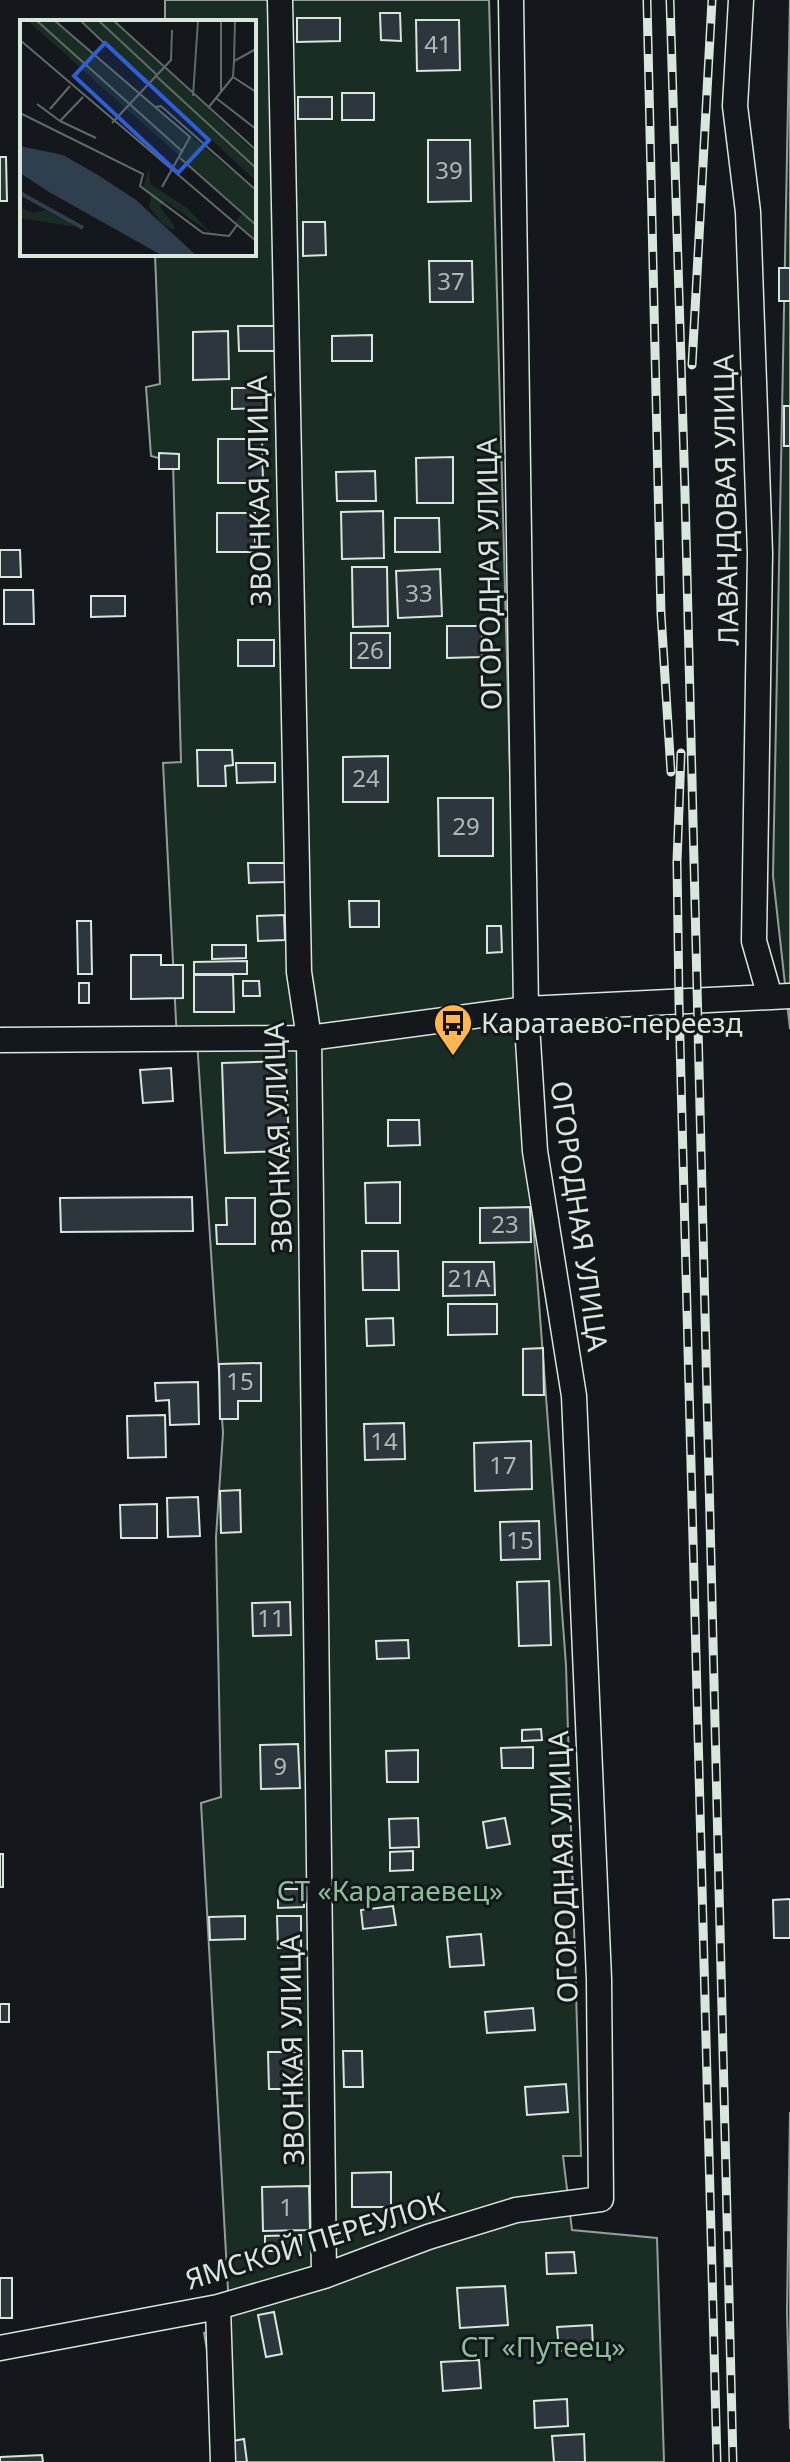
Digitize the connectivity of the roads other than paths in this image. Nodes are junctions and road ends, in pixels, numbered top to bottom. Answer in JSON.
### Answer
{"nodes":[{"id":1,"x":280,"y":0,"type":"edge"},
{"id":2,"x":511,"y":0,"type":"edge"},
{"id":3,"x":741,"y":0,"type":"edge"},
{"id":4,"x":780,"y":997,"type":"edge"},
{"id":5,"x":526,"y":1009,"type":"junction"},
{"id":6,"x":309,"y":1038,"type":"junction"},
{"id":7,"x":0,"y":1040,"type":"edge"},
{"id":8,"x":601,"y":2199,"type":"joint"},
{"id":9,"x":324,"y":2276,"type":"junction"},
{"id":10,"x":218,"y":2307,"type":"junction"},
{"id":11,"x":0,"y":2348,"type":"edge"},
{"id":12,"x":223,"y":2462,"type":"edge"}],
"edges":[{"from":1,"to":6,"type":"street","name":"ЗВОНКАЯ УЛИЦА"},
{"from":2,"to":5,"type":"street","name":"ОГОРОДНАЯ УЛИЦА"},
{"from":3,"to":4,"type":"street","name":"ЛАВАНДОВАЯ УЛИЦА"},
{"from":4,"to":5,"type":"street"},
{"from":5,"to":6,"type":"street"},
{"from":5,"to":8,"type":"street","name":"ОГОРОДНАЯ УЛИЦА"},
{"from":6,"to":7,"type":"street"},
{"from":6,"to":9,"type":"street","name":"ЗВОНКАЯ УЛИЦА"},
{"from":8,"to":9,"type":"street","name":"ЯМСКОЙ ПЕРЕУЛОК"},
{"from":9,"to":10,"type":"street","name":"ЯМСКОЙ ПЕРЕУЛОК"},
{"from":10,"to":11,"type":"street","name":"ЯМСКОЙ ПЕРЕУЛОК"},
{"from":10,"to":12,"type":"street"}]}
